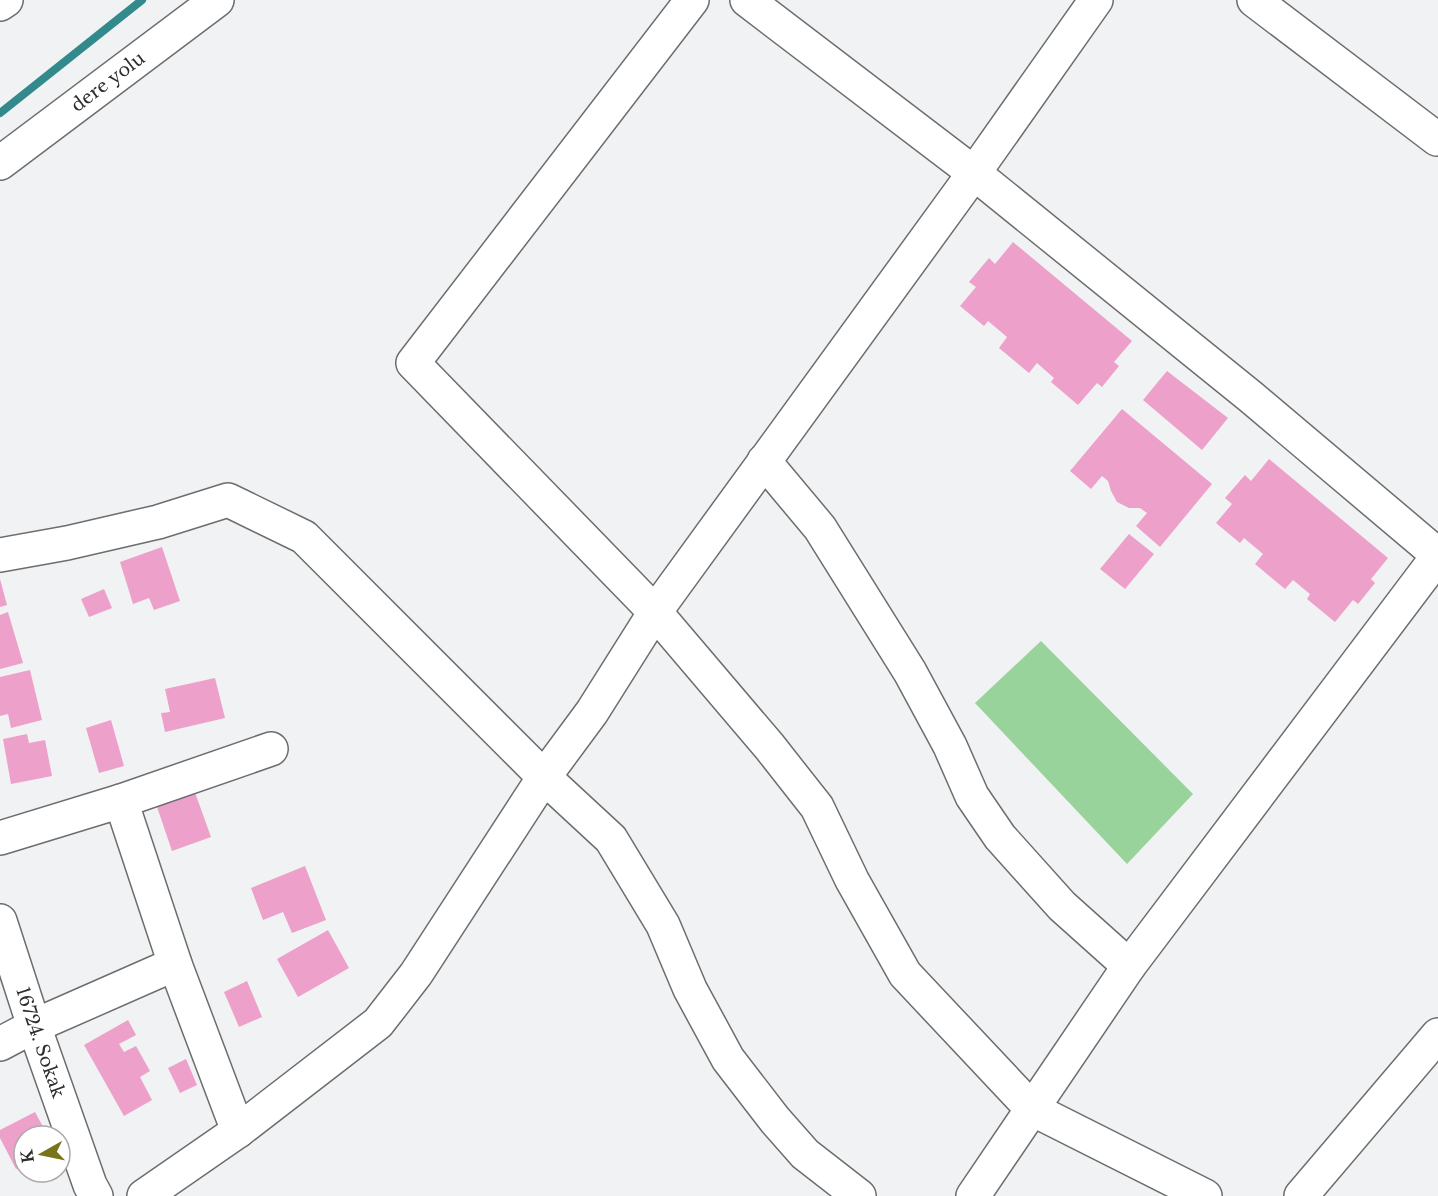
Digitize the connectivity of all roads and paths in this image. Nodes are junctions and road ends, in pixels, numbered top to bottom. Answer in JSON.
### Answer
{"nodes":[{"id":1,"x":6,"y":0,"type":"edge"},
{"id":2,"x":217,"y":0,"type":"edge"},
{"id":3,"x":692,"y":0,"type":"edge"},
{"id":4,"x":747,"y":0,"type":"edge"},
{"id":5,"x":1096,"y":0,"type":"edge"},
{"id":6,"x":1254,"y":0,"type":"edge"},
{"id":7,"x":0,"y":4,"type":"edge"},
{"id":8,"x":1438,"y":138,"type":"edge"},
{"id":9,"x":0,"y":163,"type":"edge"},
{"id":10,"x":974,"y":173,"type":"junction"},
{"id":11,"x":764,"y":461,"type":"junction"},
{"id":12,"x":0,"y":555,"type":"edge"},
{"id":13,"x":1438,"y":556,"type":"edge"},
{"id":14,"x":655,"y":612,"type":"junction"},
{"id":15,"x":271,"y":749,"type":"dead end"},
{"id":16,"x":544,"y":777,"type":"junction"},
{"id":17,"x":121,"y":801,"type":"junction"},
{"id":18,"x":0,"y":838,"type":"edge"},
{"id":19,"x":0,"y":921,"type":"edge"},
{"id":20,"x":175,"y":963,"type":"junction"},
{"id":21,"x":1128,"y":966,"type":"junction"},
{"id":22,"x":34,"y":1026,"type":"junction"},
{"id":23,"x":1438,"y":1035,"type":"edge"},
{"id":24,"x":0,"y":1044,"type":"edge"},
{"id":25,"x":1032,"y":1109,"type":"junction"},
{"id":26,"x":238,"y":1131,"type":"junction"},
{"id":27,"x":85,"y":1192,"type":"edge"},
{"id":28,"x":144,"y":1196,"type":"edge"},
{"id":29,"x":858,"y":1196,"type":"edge"},
{"id":30,"x":973,"y":1196,"type":"edge"},
{"id":31,"x":1205,"y":1196,"type":"edge"},
{"id":32,"x":1300,"y":1196,"type":"edge"}],
"edges":[{"from":1,"to":7,"type":"street"},
{"from":2,"to":9,"type":"street","name":"dere yolu"},
{"from":3,"to":14,"type":"street"},
{"from":4,"to":10,"type":"street"},
{"from":5,"to":10,"type":"street"},
{"from":6,"to":8,"type":"street"},
{"from":10,"to":11,"type":"street"},
{"from":10,"to":13,"type":"street"},
{"from":11,"to":14,"type":"street"},
{"from":11,"to":21,"type":"street"},
{"from":12,"to":16,"type":"street"},
{"from":13,"to":21,"type":"street"},
{"from":14,"to":16,"type":"street"},
{"from":14,"to":25,"type":"street"},
{"from":15,"to":17,"type":"street"},
{"from":16,"to":26,"type":"street"},
{"from":16,"to":29,"type":"street"},
{"from":17,"to":18,"type":"street"},
{"from":17,"to":20,"type":"street"},
{"from":19,"to":22,"type":"street","name":"16724. Sokak"},
{"from":20,"to":22,"type":"street"},
{"from":20,"to":26,"type":"street"},
{"from":21,"to":25,"type":"street"},
{"from":22,"to":24,"type":"street"},
{"from":22,"to":27,"type":"street","name":"16724. Sokak"},
{"from":23,"to":32,"type":"street"},
{"from":25,"to":30,"type":"street"},
{"from":25,"to":31,"type":"street"},
{"from":26,"to":28,"type":"street"}]}
